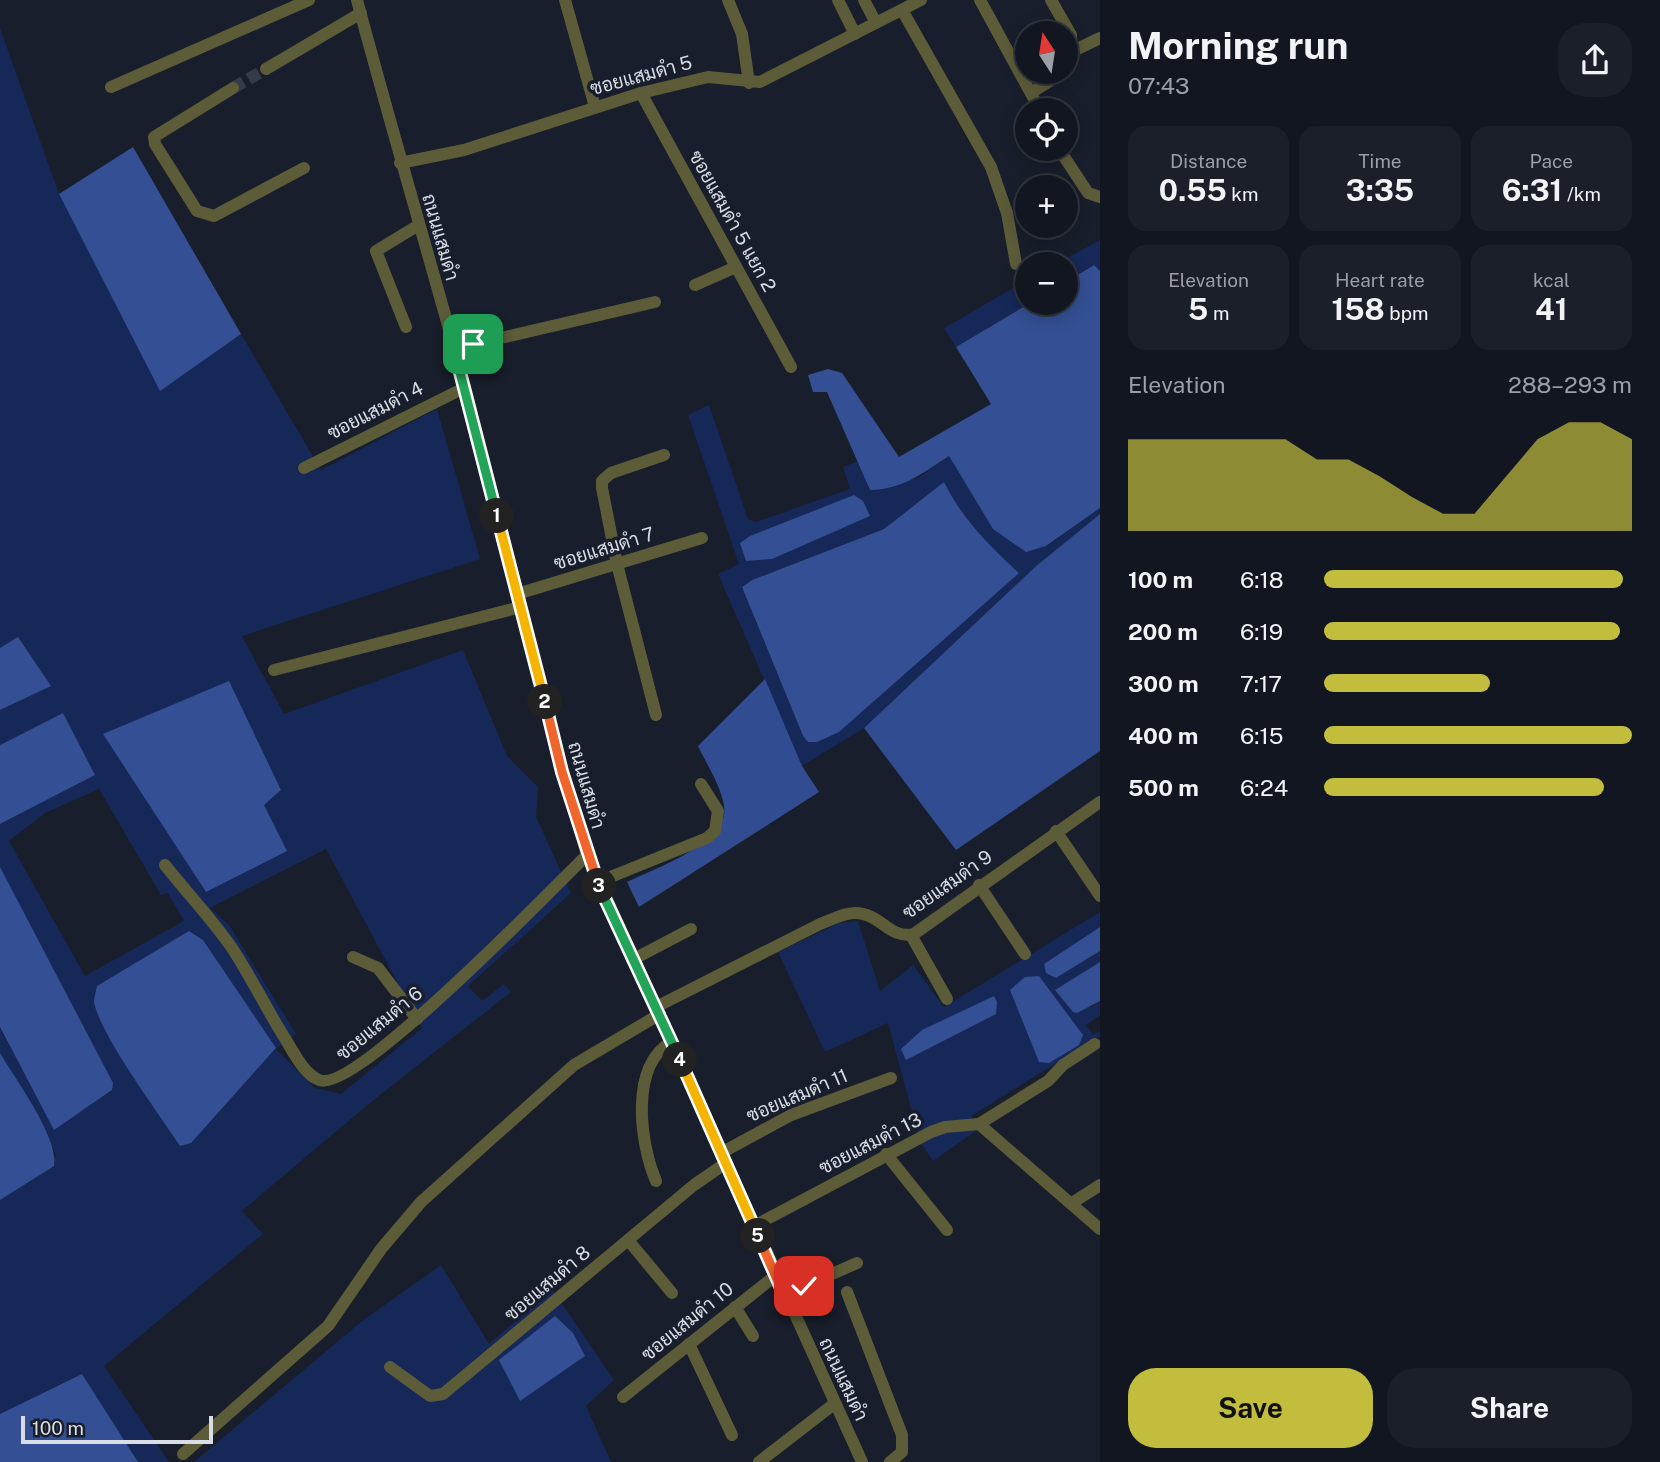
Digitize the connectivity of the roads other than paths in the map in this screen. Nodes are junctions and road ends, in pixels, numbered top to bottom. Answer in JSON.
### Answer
{"nodes":[{"id":1,"x":309,"y":0,"type":"edge"},
{"id":2,"x":565,"y":0,"type":"edge"},
{"id":3,"x":728,"y":0,"type":"edge"},
{"id":4,"x":838,"y":0,"type":"edge"},
{"id":5,"x":864,"y":0,"type":"edge"},
{"id":6,"x":922,"y":0,"type":"edge"},
{"id":7,"x":980,"y":0,"type":"edge"},
{"id":8,"x":1051,"y":0,"type":"edge"},
{"id":9,"x":359,"y":6,"type":"edge"},
{"id":10,"x":902,"y":10,"type":"junction"},
{"id":11,"x":1063,"y":21,"type":"edge"},
{"id":12,"x":876,"y":23,"type":"junction"},
{"id":13,"x":855,"y":34,"type":"junction"},
{"id":14,"x":1100,"y":38,"type":"edge"},
{"id":15,"x":1078,"y":49,"type":"edge"},
{"id":16,"x":266,"y":69,"type":"tunnel mouth"},
{"id":17,"x":749,"y":83,"type":"junction"},
{"id":18,"x":1045,"y":84,"type":"edge"},
{"id":19,"x":111,"y":87,"type":"dead end"},
{"id":20,"x":233,"y":88,"type":"tunnel mouth"},
{"id":21,"x":641,"y":93,"type":"junction"},
{"id":22,"x":1031,"y":93,"type":"junction"},
{"id":23,"x":1034,"y":98,"type":"edge"},
{"id":24,"x":595,"y":107,"type":"junction"},
{"id":25,"x":1067,"y":161,"type":"edge"},
{"id":26,"x":400,"y":163,"type":"junction"},
{"id":27,"x":304,"y":168,"type":"dead end"},
{"id":28,"x":1100,"y":197,"type":"edge"},
{"id":29,"x":417,"y":226,"type":"junction"},
{"id":30,"x":1015,"y":258,"type":"edge"},
{"id":31,"x":736,"y":267,"type":"junction"},
{"id":32,"x":695,"y":285,"type":"dead end"},
{"id":33,"x":654,"y":302,"type":"dead end"},
{"id":34,"x":405,"y":327,"type":"dead end"},
{"id":35,"x":454,"y":349,"type":"junction"},
{"id":36,"x":791,"y":367,"type":"dead end"},
{"id":37,"x":464,"y":388,"type":"junction"},
{"id":38,"x":664,"y":455,"type":"dead end"},
{"id":39,"x":304,"y":468,"type":"dead end"},
{"id":40,"x":702,"y":538,"type":"dead end"},
{"id":41,"x":617,"y":564,"type":"junction"},
{"id":42,"x":517,"y":594,"type":"junction"},
{"id":43,"x":521,"y":607,"type":"junction"},
{"id":44,"x":274,"y":670,"type":"dead end"},
{"id":45,"x":656,"y":715,"type":"dead end"},
{"id":46,"x":701,"y":784,"type":"dead end"},
{"id":47,"x":1100,"y":802,"type":"edge"},
{"id":48,"x":1056,"y":831,"type":"junction"},
{"id":49,"x":587,"y":855,"type":"junction"},
{"id":50,"x":165,"y":865,"type":"dead end"},
{"id":51,"x":598,"y":882,"type":"junction"},
{"id":52,"x":979,"y":885,"type":"junction"},
{"id":53,"x":1100,"y":896,"type":"edge"},
{"id":54,"x":691,"y":929,"type":"dead end"},
{"id":55,"x":911,"y":935,"type":"junction"},
{"id":56,"x":1026,"y":954,"type":"dead end"},
{"id":57,"x":353,"y":957,"type":"dead end"},
{"id":58,"x":632,"y":960,"type":"junction"},
{"id":59,"x":947,"y":999,"type":"dead end"},
{"id":60,"x":658,"y":1010,"type":"junction"},
{"id":61,"x":417,"y":1019,"type":"junction"},
{"id":62,"x":672,"y":1042,"type":"junction"},
{"id":63,"x":1095,"y":1044,"type":"dead end"},
{"id":64,"x":891,"y":1078,"type":"dead end"},
{"id":65,"x":979,"y":1124,"type":"junction"},
{"id":66,"x":886,"y":1154,"type":"junction"},
{"id":67,"x":723,"y":1158,"type":"junction"},
{"id":68,"x":656,"y":1181,"type":"dead end"},
{"id":69,"x":1100,"y":1185,"type":"edge"},
{"id":70,"x":1072,"y":1203,"type":"junction"},
{"id":71,"x":754,"y":1226,"type":"junction"},
{"id":72,"x":1100,"y":1229,"type":"edge"},
{"id":73,"x":947,"y":1230,"type":"dead end"},
{"id":74,"x":628,"y":1240,"type":"junction"},
{"id":75,"x":857,"y":1263,"type":"dead end"},
{"id":76,"x":775,"y":1276,"type":"junction"},
{"id":77,"x":848,"y":1292,"type":"dead end"},
{"id":78,"x":672,"y":1293,"type":"dead end"},
{"id":79,"x":784,"y":1295,"type":"junction"},
{"id":80,"x":735,"y":1307,"type":"junction"},
{"id":81,"x":753,"y":1336,"type":"dead end"},
{"id":82,"x":689,"y":1344,"type":"junction"},
{"id":83,"x":390,"y":1367,"type":"dead end"},
{"id":84,"x":623,"y":1398,"type":"dead end"},
{"id":85,"x":834,"y":1404,"type":"junction"},
{"id":86,"x":732,"y":1435,"type":"dead end"},
{"id":87,"x":183,"y":1454,"type":"dead end"},
{"id":88,"x":759,"y":1462,"type":"edge"},
{"id":89,"x":862,"y":1462,"type":"edge"},
{"id":90,"x":890,"y":1462,"type":"edge"}],
"edges":[{"from":1,"to":19,"type":"street"},
{"from":2,"to":24,"type":"street"},
{"from":3,"to":17,"type":"street"},
{"from":4,"to":13,"type":"street"},
{"from":5,"to":12,"type":"street"},
{"from":6,"to":10,"type":"street","name":"ซอยแสมดำ 5"},
{"from":7,"to":22,"type":"street"},
{"from":8,"to":11,"type":"street"},
{"from":9,"to":16,"type":"street"},
{"from":9,"to":26,"type":"street","name":"ถนนแสมดำ"},
{"from":10,"to":12,"type":"street","name":"ซอยแสมดำ 5"},
{"from":10,"to":30,"type":"street"},
{"from":12,"to":13,"type":"street","name":"ซอยแสมดำ 5"},
{"from":13,"to":17,"type":"street","name":"ซอยแสมดำ 5"},
{"from":14,"to":15,"type":"street"},
{"from":17,"to":21,"type":"street","name":"ซอยแสมดำ 5"},
{"from":18,"to":22,"type":"street"},
{"from":20,"to":27,"type":"street"},
{"from":21,"to":24,"type":"street","name":"ซอยแสมดำ 5"},
{"from":21,"to":31,"type":"street","name":"ซอยแสมดำ 5 แยก 2"},
{"from":22,"to":23,"type":"street"},
{"from":24,"to":26,"type":"street","name":"ซอยแสมดำ 5"},
{"from":25,"to":28,"type":"street"},
{"from":26,"to":29,"type":"street","name":"ถนนแสมดำ"},
{"from":29,"to":34,"type":"street"},
{"from":29,"to":35,"type":"street","name":"ถนนแสมดำ"},
{"from":31,"to":32,"type":"street"},
{"from":31,"to":36,"type":"street","name":"ซอยแสมดำ 5 แยก 2"},
{"from":33,"to":35,"type":"street"},
{"from":35,"to":37,"type":"street","name":"ถนนแสมดำ"},
{"from":37,"to":39,"type":"street","name":"ซอยแสมดำ 4"},
{"from":37,"to":42,"type":"street","name":"ถนนแสมดำ"},
{"from":38,"to":41,"type":"street"},
{"from":40,"to":41,"type":"street","name":"ซอยแสมดำ 7"},
{"from":41,"to":42,"type":"street","name":"ซอยแสมดำ 7"},
{"from":41,"to":45,"type":"street"},
{"from":42,"to":43,"type":"street","name":"ถนนแสมดำ"},
{"from":43,"to":44,"type":"street"},
{"from":43,"to":49,"type":"street","name":"ถนนแสมดำ"},
{"from":46,"to":51,"type":"street"},
{"from":47,"to":48,"type":"street","name":"ซอยแสมดำ 9"},
{"from":48,"to":52,"type":"street","name":"ซอยแสมดำ 9"},
{"from":48,"to":53,"type":"street"},
{"from":49,"to":51,"type":"street","name":"ถนนแสมดำ"},
{"from":49,"to":61,"type":"street","name":"ซอยแสมดำ 6"},
{"from":50,"to":61,"type":"street","name":"ซอยแสมดำ 6"},
{"from":51,"to":58,"type":"street","name":"ถนนแสมดำ"},
{"from":52,"to":55,"type":"street","name":"ซอยแสมดำ 9"},
{"from":52,"to":56,"type":"street"},
{"from":54,"to":58,"type":"street"},
{"from":55,"to":59,"type":"street"},
{"from":55,"to":60,"type":"street","name":"ซอยแสมดำ 9"},
{"from":57,"to":61,"type":"street"},
{"from":58,"to":60,"type":"street","name":"ถนนแสมดำ"},
{"from":60,"to":62,"type":"street","name":"ถนนแสมดำ"},
{"from":60,"to":87,"type":"street","name":"ซอยแสมดำ 9"},
{"from":62,"to":67,"type":"street","name":"ถนนแสมดำ"},
{"from":62,"to":68,"type":"street"},
{"from":63,"to":65,"type":"street"},
{"from":64,"to":67,"type":"street","name":"ซอยแสมดำ 11"},
{"from":65,"to":66,"type":"street","name":"ซอยแสมดำ 13"},
{"from":65,"to":70,"type":"street"},
{"from":66,"to":71,"type":"street","name":"ซอยแสมดำ 13"},
{"from":66,"to":73,"type":"street"},
{"from":67,"to":71,"type":"street","name":"ถนนแสมดำ"},
{"from":67,"to":74,"type":"street","name":"ซอยแสมดำ 8"},
{"from":69,"to":70,"type":"street"},
{"from":70,"to":72,"type":"street"},
{"from":71,"to":76,"type":"street","name":"ถนนแสมดำ"},
{"from":74,"to":78,"type":"street"},
{"from":74,"to":83,"type":"street","name":"ซอยแสมดำ 8"},
{"from":75,"to":79,"type":"street"},
{"from":76,"to":79,"type":"street","name":"ถนนแสมดำ"},
{"from":76,"to":80,"type":"street","name":"ซอยแสมดำ 10"},
{"from":77,"to":90,"type":"street"},
{"from":79,"to":85,"type":"street","name":"ถนนแสมดำ"},
{"from":80,"to":81,"type":"street"},
{"from":80,"to":82,"type":"street","name":"ซอยแสมดำ 10"},
{"from":82,"to":84,"type":"street","name":"ซอยแสมดำ 10"},
{"from":82,"to":86,"type":"street"},
{"from":85,"to":88,"type":"street"},
{"from":85,"to":89,"type":"street","name":"ถนนแสมดำ"}]}
